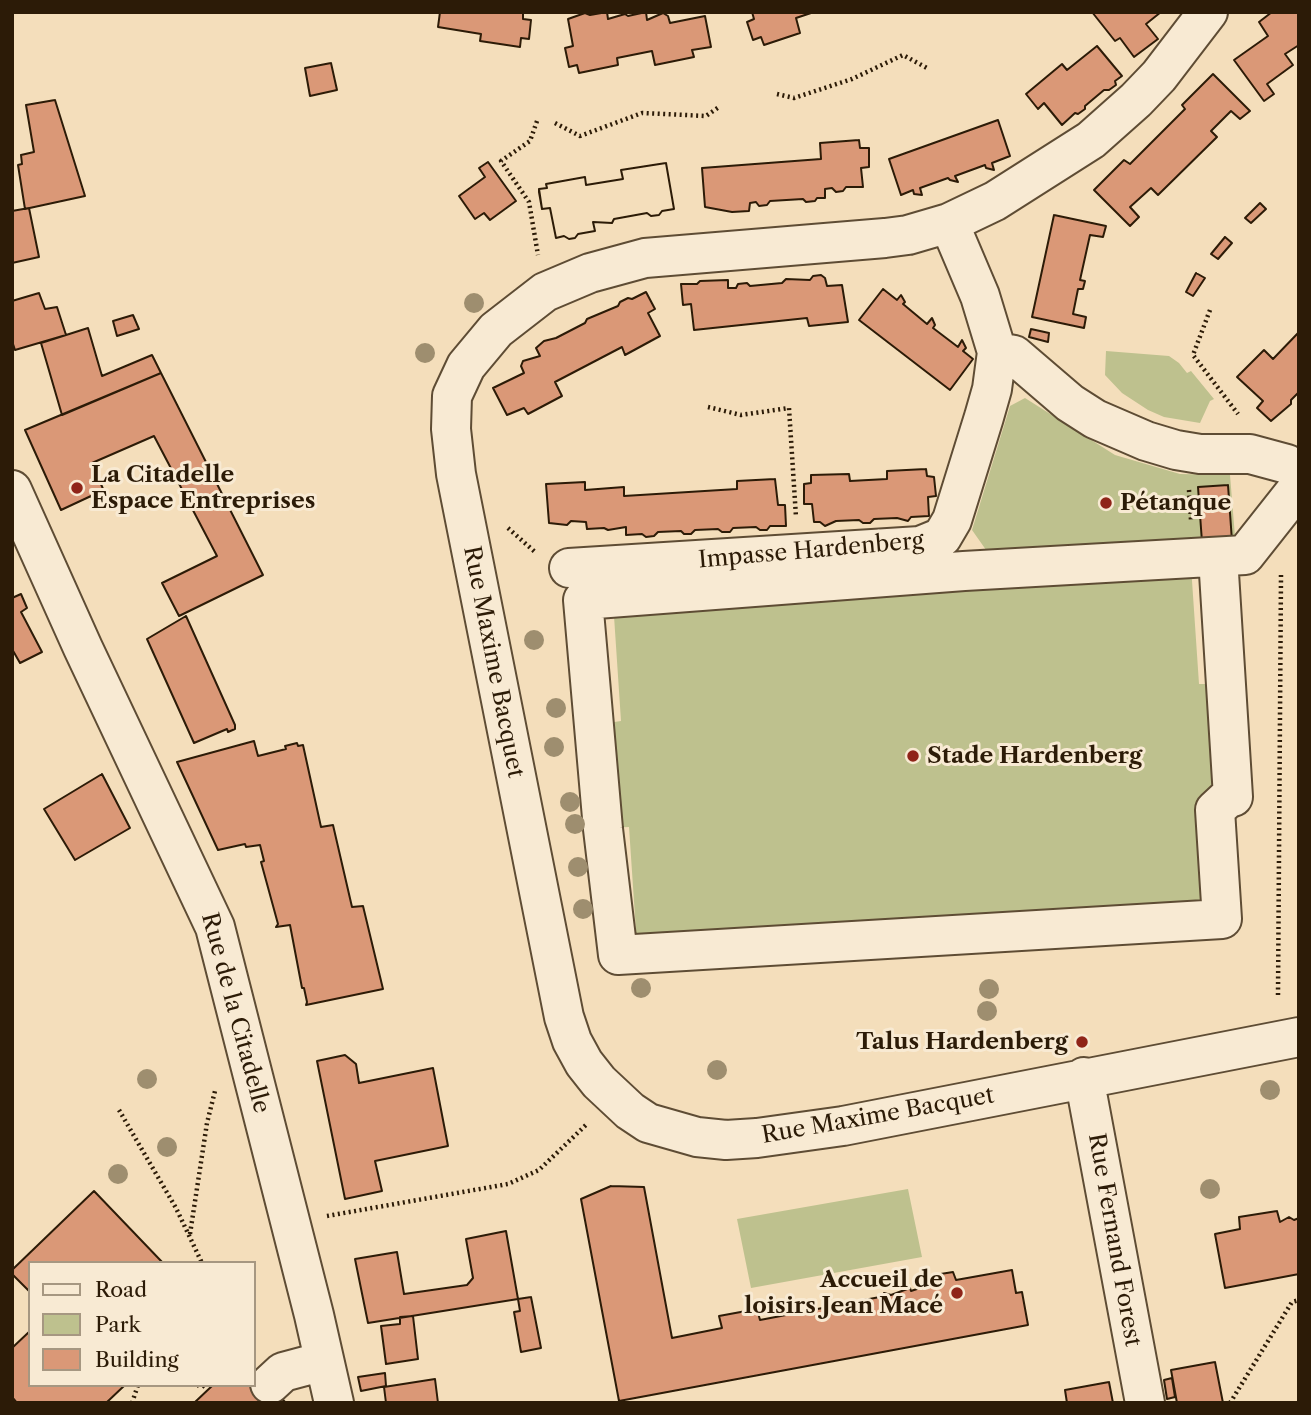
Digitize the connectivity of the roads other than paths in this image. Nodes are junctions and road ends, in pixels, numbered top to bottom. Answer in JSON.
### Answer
{"nodes":[{"id":1,"x":1208,"y":12,"type":"edge"},
{"id":2,"x":950,"y":223,"type":"junction"},
{"id":3,"x":997,"y":352,"type":"junction"},
{"id":4,"x":1295,"y":473,"type":"edge"},
{"id":5,"x":12,"y":490,"type":"edge"},
{"id":6,"x":1218,"y":557,"type":"junction"},
{"id":7,"x":569,"y":568,"type":"dead end"},
{"id":8,"x":1299,"y":1037,"type":"edge"},
{"id":9,"x":1084,"y":1077,"type":"junction"},
{"id":10,"x":324,"y":1361,"type":"junction"},
{"id":11,"x":270,"y":1384,"type":"dead end"},
{"id":12,"x":334,"y":1403,"type":"edge"},
{"id":13,"x":1145,"y":1403,"type":"edge"}],
"edges":[{"from":1,"to":2,"type":"street","name":"Rue Maxime Bacquet"},
{"from":2,"to":3,"type":"street"},
{"from":2,"to":9,"type":"street","name":"Rue Maxime Bacquet"},
{"from":3,"to":4,"type":"street"},
{"from":3,"to":7,"type":"street","name":"Impasse Hardenberg"},
{"from":4,"to":6,"type":"street"},
{"from":5,"to":10,"type":"street","name":"Rue de la Citadelle"},
{"from":6,"to":6,"type":"street"},
{"from":8,"to":9,"type":"street","name":"Rue Maxime Bacquet"},
{"from":9,"to":13,"type":"street","name":"Rue Fernand Forest"},
{"from":10,"to":11,"type":"street"},
{"from":10,"to":12,"type":"street","name":"Rue de la Citadelle"}]}
